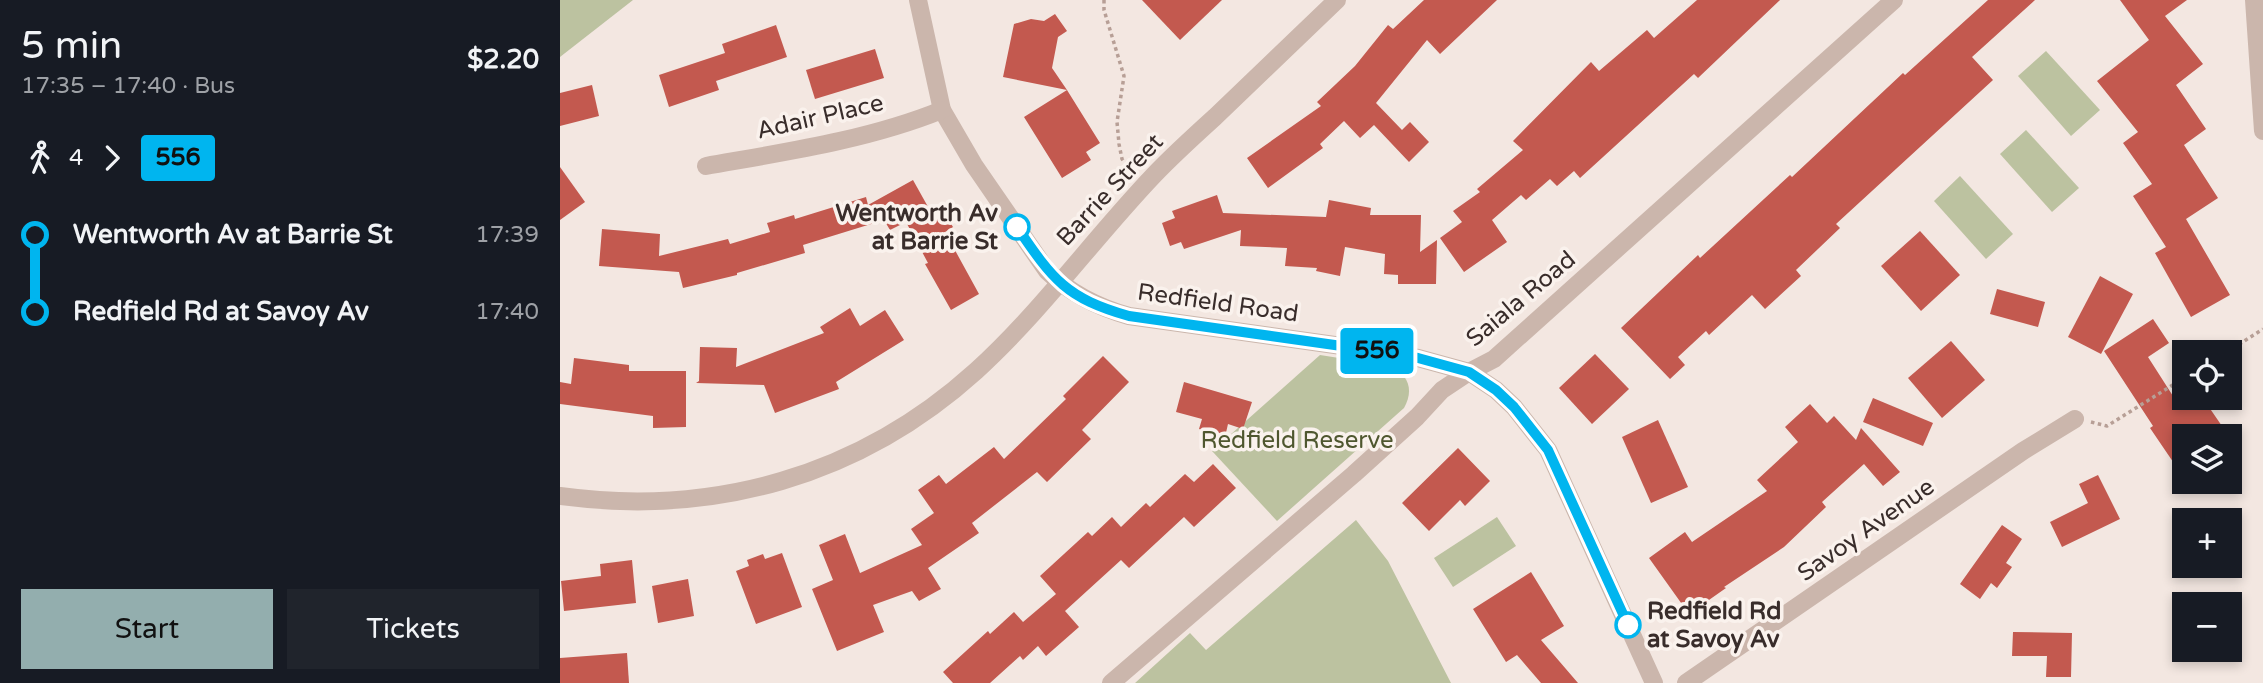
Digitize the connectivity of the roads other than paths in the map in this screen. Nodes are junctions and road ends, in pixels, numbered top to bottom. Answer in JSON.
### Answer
{"nodes":[{"id":1,"x":918,"y":0,"type":"edge"},
{"id":2,"x":1337,"y":0,"type":"edge"},
{"id":3,"x":1894,"y":0,"type":"edge"},
{"id":4,"x":2254,"y":0,"type":"edge"},
{"id":5,"x":942,"y":110,"type":"junction"},
{"id":6,"x":2263,"y":131,"type":"edge"},
{"id":7,"x":706,"y":166,"type":"dead end"},
{"id":8,"x":1059,"y":282,"type":"junction"},
{"id":9,"x":1469,"y":372,"type":"junction"},
{"id":10,"x":2075,"y":419,"type":"road end"},
{"id":11,"x":560,"y":496,"type":"edge"},
{"id":12,"x":1111,"y":683,"type":"edge"},
{"id":13,"x":1654,"y":683,"type":"edge"},
{"id":14,"x":1686,"y":683,"type":"edge"}],
"edges":[{"from":1,"to":5,"type":"street","name":"Redfield Road"},
{"from":2,"to":8,"type":"street","name":"Barrie Street"},
{"from":3,"to":9,"type":"street","name":"Saiala Road"},
{"from":4,"to":6,"type":"street"},
{"from":5,"to":7,"type":"street","name":"Adair Place"},
{"from":5,"to":8,"type":"street","name":"Redfield Road"},
{"from":8,"to":9,"type":"street","name":"Redfield Road"},
{"from":8,"to":11,"type":"street","name":"Barrie Street"},
{"from":9,"to":12,"type":"street","name":"Saiala Road"},
{"from":9,"to":13,"type":"street","name":"Redfield Road"},
{"from":10,"to":14,"type":"street","name":"Savoy Avenue"}]}
